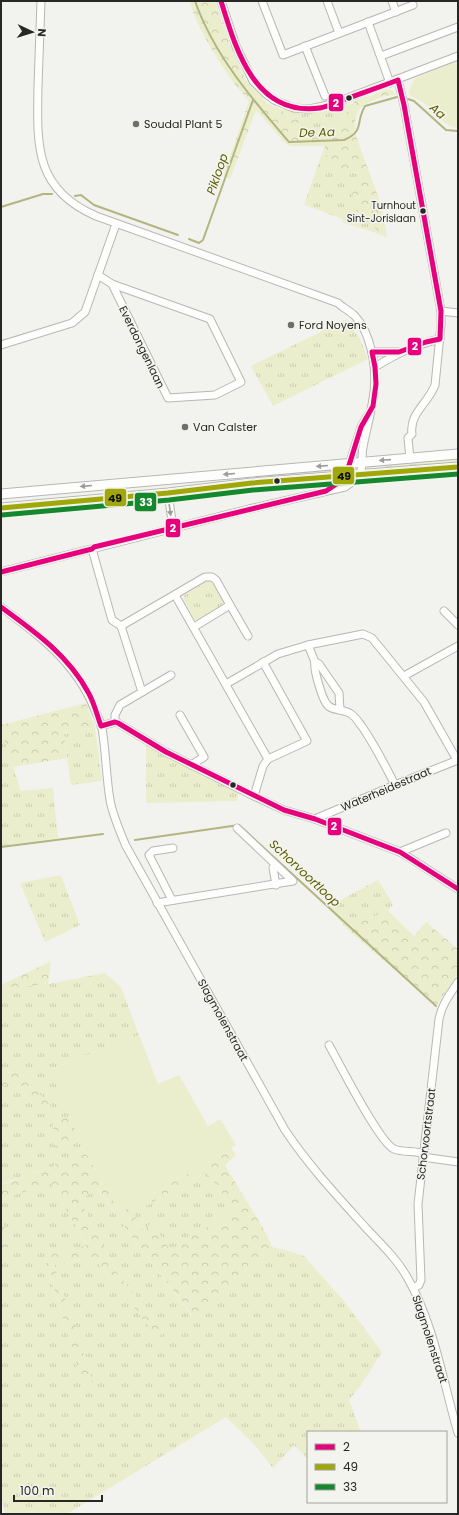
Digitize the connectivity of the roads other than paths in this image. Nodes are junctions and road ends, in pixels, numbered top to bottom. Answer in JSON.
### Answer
{"nodes":[{"id":1,"x":41,"y":1,"type":"edge"},
{"id":2,"x":221,"y":1,"type":"edge"},
{"id":3,"x":262,"y":1,"type":"edge"},
{"id":4,"x":327,"y":1,"type":"edge"},
{"id":5,"x":392,"y":1,"type":"edge"},
{"id":6,"x":413,"y":5,"type":"dead end"},
{"id":7,"x":396,"y":12,"type":"junction"},
{"id":8,"x":368,"y":22,"type":"junction"},
{"id":9,"x":458,"y":27,"type":"edge"},
{"id":10,"x":339,"y":33,"type":"junction"},
{"id":11,"x":305,"y":46,"type":"junction"},
{"id":12,"x":381,"y":56,"type":"junction"},
{"id":13,"x":458,"y":56,"type":"edge"},
{"id":14,"x":398,"y":80,"type":"junction"},
{"id":15,"x":390,"y":83,"type":"junction"},
{"id":16,"x":325,"y":96,"type":"dead end"},
{"id":17,"x":116,"y":224,"type":"junction"},
{"id":18,"x":98,"y":275,"type":"junction"},
{"id":19,"x":112,"y":284,"type":"junction"},
{"id":20,"x":441,"y":311,"type":"junction"},
{"id":21,"x":458,"y":313,"type":"edge"},
{"id":22,"x":440,"y":339,"type":"junction"},
{"id":23,"x":1,"y":345,"type":"edge"},
{"id":24,"x":372,"y":352,"type":"junction"},
{"id":25,"x":400,"y":352,"type":"junction"},
{"id":26,"x":375,"y":367,"type":"junction"},
{"id":27,"x":373,"y":406,"type":"junction"},
{"id":28,"x":458,"y":454,"type":"edge"},
{"id":29,"x":410,"y":458,"type":"junction"},
{"id":30,"x":362,"y":462,"type":"junction"},
{"id":31,"x":349,"y":464,"type":"junction"},
{"id":32,"x":458,"y":467,"type":"edge"},
{"id":33,"x":360,"y":474,"type":"junction"},
{"id":34,"x":346,"y":475,"type":"junction"},
{"id":35,"x":326,"y":491,"type":"junction"},
{"id":36,"x":168,"y":493,"type":"junction"},
{"id":37,"x":1,"y":494,"type":"edge"},
{"id":38,"x":1,"y":508,"type":"edge"},
{"id":39,"x":173,"y":528,"type":"junction"},
{"id":40,"x":92,"y":550,"type":"junction"},
{"id":41,"x":1,"y":572,"type":"edge"},
{"id":42,"x":175,"y":595,"type":"junction"},
{"id":43,"x":230,"y":605,"type":"junction"},
{"id":44,"x":1,"y":607,"type":"edge"},
{"id":45,"x":444,"y":611,"type":"dead end"},
{"id":46,"x":458,"y":625,"type":"edge"},
{"id":47,"x":121,"y":626,"type":"junction"},
{"id":48,"x":194,"y":627,"type":"junction"},
{"id":49,"x":248,"y":636,"type":"dead end"},
{"id":50,"x":308,"y":645,"type":"junction"},
{"id":51,"x":458,"y":646,"type":"edge"},
{"id":52,"x":263,"y":662,"type":"junction"},
{"id":53,"x":315,"y":662,"type":"junction"},
{"id":54,"x":172,"y":675,"type":"dead end"},
{"id":55,"x":404,"y":676,"type":"junction"},
{"id":56,"x":226,"y":684,"type":"junction"},
{"id":57,"x":142,"y":692,"type":"junction"},
{"id":58,"x":340,"y":710,"type":"junction"},
{"id":59,"x":180,"y":715,"type":"dead end"},
{"id":60,"x":115,"y":722,"type":"junction"},
{"id":61,"x":101,"y":726,"type":"junction"},
{"id":62,"x":268,"y":759,"type":"junction"},
{"id":63,"x":457,"y":760,"type":"edge"},
{"id":64,"x":191,"y":765,"type":"junction"},
{"id":65,"x":395,"y":785,"type":"junction"},
{"id":66,"x":254,"y":796,"type":"junction"},
{"id":67,"x":315,"y":819,"type":"junction"},
{"id":68,"x":237,"y":828,"type":"dead end"},
{"id":69,"x":446,"y":832,"type":"dead end"},
{"id":70,"x":173,"y":848,"type":"dead end"},
{"id":71,"x":400,"y":852,"type":"junction"},
{"id":72,"x":273,"y":868,"type":"dead end"},
{"id":73,"x":276,"y":885,"type":"junction"},
{"id":74,"x":458,"y":890,"type":"edge"},
{"id":75,"x":172,"y":900,"type":"junction"},
{"id":76,"x":157,"y":903,"type":"junction"},
{"id":77,"x":458,"y":982,"type":"edge"},
{"id":78,"x":329,"y":1045,"type":"dead end"},
{"id":79,"x":424,"y":1155,"type":"junction"},
{"id":80,"x":458,"y":1162,"type":"edge"},
{"id":81,"x":414,"y":1288,"type":"junction"},
{"id":82,"x":458,"y":1433,"type":"edge"}],
"edges":[{"from":1,"to":17,"type":"street"},
{"from":2,"to":15,"type":"street"},
{"from":3,"to":11,"type":"street"},
{"from":4,"to":10,"type":"street"},
{"from":5,"to":7,"type":"street"},
{"from":6,"to":7,"type":"street"},
{"from":7,"to":8,"type":"street"},
{"from":8,"to":10,"type":"street"},
{"from":8,"to":12,"type":"street"},
{"from":9,"to":12,"type":"street"},
{"from":10,"to":11,"type":"street"},
{"from":11,"to":16,"type":"street"},
{"from":12,"to":15,"type":"street"},
{"from":13,"to":14,"type":"street"},
{"from":14,"to":15,"type":"street"},
{"from":14,"to":20,"type":"street"},
{"from":17,"to":18,"type":"street"},
{"from":17,"to":24,"type":"street"},
{"from":18,"to":19,"type":"street","name":"Everdongenlaan"},
{"from":18,"to":23,"type":"street"},
{"from":19,"to":19,"type":"street","name":"Everdongenlaan"},
{"from":20,"to":21,"type":"street"},
{"from":20,"to":22,"type":"street"},
{"from":22,"to":25,"type":"street"},
{"from":22,"to":29,"type":"street"},
{"from":24,"to":25,"type":"street"},
{"from":24,"to":26,"type":"street"},
{"from":25,"to":26,"type":"street"},
{"from":26,"to":27,"type":"street"},
{"from":27,"to":30,"type":"street"},
{"from":27,"to":31,"type":"street"},
{"from":28,"to":29,"type":"main road"},
{"from":29,"to":30,"type":"main road","one_way":true},
{"from":30,"to":31,"type":"main road"},
{"from":30,"to":33,"type":"street"},
{"from":31,"to":34,"type":"street"},
{"from":31,"to":37,"type":"main road","one_way":true},
{"from":32,"to":33,"type":"main road"},
{"from":33,"to":34,"type":"main road"},
{"from":33,"to":35,"type":"street"},
{"from":34,"to":35,"type":"street"},
{"from":34,"to":36,"type":"main road"},
{"from":35,"to":39,"type":"street"},
{"from":36,"to":38,"type":"main road"},
{"from":36,"to":39,"type":"street","one_way":true},
{"from":39,"to":40,"type":"street"},
{"from":40,"to":41,"type":"street"},
{"from":40,"to":47,"type":"street"},
{"from":42,"to":43,"type":"street"},
{"from":42,"to":47,"type":"street"},
{"from":42,"to":48,"type":"street"},
{"from":43,"to":48,"type":"street"},
{"from":43,"to":49,"type":"street"},
{"from":44,"to":61,"type":"street","name":"Slagmolenstraat"},
{"from":45,"to":46,"type":"street"},
{"from":47,"to":57,"type":"street"},
{"from":48,"to":56,"type":"street"},
{"from":50,"to":52,"type":"street"},
{"from":50,"to":53,"type":"street"},
{"from":50,"to":55,"type":"street"},
{"from":51,"to":55,"type":"street"},
{"from":52,"to":56,"type":"street"},
{"from":52,"to":62,"type":"street"},
{"from":53,"to":58,"type":"street"},
{"from":53,"to":58,"type":"street"},
{"from":54,"to":57,"type":"street"},
{"from":55,"to":63,"type":"street"},
{"from":56,"to":62,"type":"street"},
{"from":57,"to":60,"type":"street"},
{"from":58,"to":65,"type":"street"},
{"from":59,"to":64,"type":"street"},
{"from":60,"to":61,"type":"street"},
{"from":60,"to":64,"type":"street"},
{"from":61,"to":76,"type":"street","name":"Slagmolenstraat"},
{"from":62,"to":66,"type":"street"},
{"from":63,"to":65,"type":"street","name":"Waterheidestraat"},
{"from":64,"to":66,"type":"street"},
{"from":65,"to":67,"type":"street","name":"Waterheidestraat"},
{"from":66,"to":67,"type":"street"},
{"from":67,"to":71,"type":"street"},
{"from":68,"to":73,"type":"street"},
{"from":69,"to":71,"type":"street"},
{"from":70,"to":75,"type":"street"},
{"from":71,"to":74,"type":"street"},
{"from":72,"to":73,"type":"street"},
{"from":73,"to":75,"type":"street"},
{"from":75,"to":76,"type":"street"},
{"from":76,"to":81,"type":"street","name":"Slagmolenstraat"},
{"from":77,"to":79,"type":"street","name":"Schorvoortstraat"},
{"from":78,"to":79,"type":"street"},
{"from":79,"to":80,"type":"street"},
{"from":79,"to":81,"type":"street","name":"Schorvoortstraat"},
{"from":81,"to":82,"type":"street","name":"Slagmolenstraat"}]}
